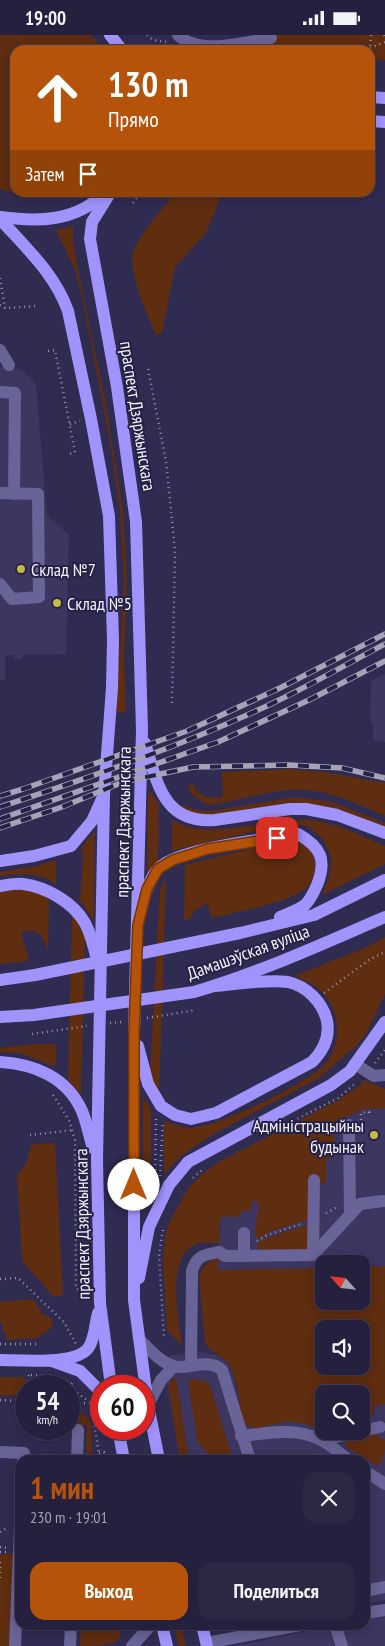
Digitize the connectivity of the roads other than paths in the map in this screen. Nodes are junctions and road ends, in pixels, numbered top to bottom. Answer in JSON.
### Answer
{"nodes":[{"id":1,"x":110,"y":35,"type":"edge"},
{"id":2,"x":271,"y":38,"type":"dead end"},
{"id":3,"x":176,"y":39,"type":"edge"},
{"id":4,"x":118,"y":45,"type":"edge"},
{"id":5,"x":201,"y":45,"type":"edge"},
{"id":6,"x":223,"y":45,"type":"edge"},
{"id":7,"x":101,"y":197,"type":"edge"},
{"id":8,"x":107,"y":197,"type":"edge"},
{"id":9,"x":0,"y":218,"type":"edge"},
{"id":10,"x":0,"y":349,"type":"edge"},
{"id":11,"x":9,"y":365,"type":"dead end"},
{"id":12,"x":0,"y":392,"type":"edge"},
{"id":13,"x":0,"y":493,"type":"edge"},
{"id":14,"x":14,"y":494,"type":"junction"},
{"id":15,"x":0,"y":584,"type":"edge"},
{"id":16,"x":142,"y":730,"type":"junction"},
{"id":17,"x":104,"y":795,"type":"junction"},
{"id":18,"x":385,"y":833,"type":"edge"},
{"id":19,"x":0,"y":861,"type":"edge"},
{"id":20,"x":385,"y":880,"type":"edge"},
{"id":21,"x":0,"y":886,"type":"edge"},
{"id":22,"x":385,"y":917,"type":"edge"},
{"id":23,"x":138,"y":925,"type":"junction"},
{"id":24,"x":240,"y":933,"type":"junction"},
{"id":25,"x":101,"y":975,"type":"junction"},
{"id":26,"x":0,"y":980,"type":"edge"},
{"id":27,"x":215,"y":986,"type":"junction"},
{"id":28,"x":0,"y":1017,"type":"edge"},
{"id":29,"x":385,"y":1022,"type":"edge"},
{"id":30,"x":134,"y":1033,"type":"junction"},
{"id":31,"x":0,"y":1062,"type":"edge"},
{"id":32,"x":355,"y":1064,"type":"junction"},
{"id":33,"x":385,"y":1075,"type":"edge"},
{"id":34,"x":349,"y":1125,"type":"dead end"},
{"id":35,"x":97,"y":1160,"type":"junction"},
{"id":36,"x":314,"y":1180,"type":"dead end"},
{"id":37,"x":382,"y":1201,"type":"dead end"},
{"id":38,"x":350,"y":1215,"type":"junction"},
{"id":39,"x":244,"y":1233,"type":"dead end"},
{"id":40,"x":313,"y":1255,"type":"junction"},
{"id":41,"x":244,"y":1256,"type":"junction"},
{"id":42,"x":134,"y":1300,"type":"junction"},
{"id":43,"x":100,"y":1303,"type":"junction"},
{"id":44,"x":138,"y":1339,"type":"junction"},
{"id":45,"x":0,"y":1360,"type":"edge"},
{"id":46,"x":52,"y":1361,"type":"junction"},
{"id":47,"x":191,"y":1365,"type":"junction"},
{"id":48,"x":176,"y":1367,"type":"junction"},
{"id":49,"x":110,"y":1375,"type":"edge"},
{"id":50,"x":143,"y":1375,"type":"edge"},
{"id":51,"x":90,"y":1381,"type":"edge"},
{"id":52,"x":155,"y":1392,"type":"edge"},
{"id":53,"x":380,"y":1427,"type":"dead end"},
{"id":54,"x":370,"y":1429,"type":"edge"},
{"id":55,"x":241,"y":1436,"type":"junction"},
{"id":56,"x":315,"y":1438,"type":"edge"},
{"id":57,"x":77,"y":1440,"type":"edge"},
{"id":58,"x":120,"y":1440,"type":"edge"},
{"id":59,"x":155,"y":1440,"type":"edge"},
{"id":60,"x":321,"y":1440,"type":"edge"},
{"id":61,"x":0,"y":1452,"type":"edge"},
{"id":62,"x":24,"y":1455,"type":"edge"},
{"id":63,"x":76,"y":1455,"type":"edge"},
{"id":64,"x":123,"y":1455,"type":"edge"},
{"id":65,"x":158,"y":1455,"type":"edge"},
{"id":66,"x":248,"y":1455,"type":"edge"},
{"id":67,"x":343,"y":1455,"type":"edge"},
{"id":68,"x":370,"y":1474,"type":"edge"},
{"id":69,"x":385,"y":1484,"type":"edge"},
{"id":70,"x":385,"y":1587,"type":"edge"},
{"id":71,"x":370,"y":1591,"type":"dead end"},
{"id":72,"x":385,"y":1610,"type":"edge"},
{"id":73,"x":370,"y":1612,"type":"edge"},
{"id":74,"x":15,"y":1626,"type":"edge"},
{"id":75,"x":71,"y":1630,"type":"edge"},
{"id":76,"x":146,"y":1630,"type":"edge"},
{"id":77,"x":163,"y":1630,"type":"edge"},
{"id":78,"x":203,"y":1630,"type":"edge"},
{"id":79,"x":277,"y":1630,"type":"edge"},
{"id":80,"x":337,"y":1630,"type":"edge"},
{"id":81,"x":207,"y":1645,"type":"edge"},
{"id":82,"x":14,"y":1646,"type":"edge"},
{"id":83,"x":70,"y":1646,"type":"edge"},
{"id":84,"x":132,"y":1646,"type":"edge"},
{"id":85,"x":167,"y":1646,"type":"edge"},
{"id":86,"x":342,"y":1646,"type":"edge"}],
"edges":[{"from":1,"to":4,"type":"main road"},
{"from":2,"to":6,"type":"street"},
{"from":3,"to":5,"type":"street"},
{"from":7,"to":9,"type":"main road"},
{"from":8,"to":16,"type":"main road","name":"праспект Дзяржынскага"},
{"from":9,"to":17,"type":"main road","name":"праспект Дзяржынскага"},
{"from":10,"to":11,"type":"street"},
{"from":12,"to":14,"type":"street"},
{"from":13,"to":14,"type":"street"},
{"from":14,"to":15,"type":"street"},
{"from":16,"to":18,"type":"main road"},
{"from":16,"to":23,"type":"main road","name":"праспект Дзяржынскага"},
{"from":17,"to":19,"type":"main road"},
{"from":17,"to":25,"type":"main road","name":"праспект Дзяржынскага"},
{"from":20,"to":24,"type":"main road","name":"Дамашэўская вуліца"},
{"from":21,"to":25,"type":"main road"},
{"from":22,"to":27,"type":"main road","name":"Дамашэўская вуліца"},
{"from":23,"to":24,"type":"main road"},
{"from":23,"to":30,"type":"main road","name":"праспект Дзяржынскага"},
{"from":24,"to":26,"type":"main road","name":"Дамашэўская вуліца"},
{"from":25,"to":35,"type":"main road","name":"праспект Дзяржынскага"},
{"from":27,"to":28,"type":"main road","name":"Дамашэўская вуліца"},
{"from":27,"to":30,"type":"main road"},
{"from":29,"to":32,"type":"main road"},
{"from":30,"to":42,"type":"main road","name":"праспект Дзяржынскага"},
{"from":31,"to":35,"type":"main road"},
{"from":32,"to":33,"type":"street"},
{"from":32,"to":42,"type":"main road"},
{"from":34,"to":38,"type":"street"},
{"from":35,"to":43,"type":"main road","name":"праспект Дзяржынскага"},
{"from":36,"to":40,"type":"street"},
{"from":37,"to":38,"type":"street"},
{"from":38,"to":40,"type":"street"},
{"from":39,"to":41,"type":"street"},
{"from":40,"to":41,"type":"street"},
{"from":41,"to":47,"type":"street"},
{"from":42,"to":44,"type":"main road","name":"праспект Дзяржынскага"},
{"from":43,"to":46,"type":"main road"},
{"from":43,"to":49,"type":"main road","name":"праспект Дзяржынскага"},
{"from":44,"to":48,"type":"street"},
{"from":44,"to":50,"type":"main road","name":"праспект Дзяржынскага"},
{"from":45,"to":46,"type":"main road"},
{"from":46,"to":51,"type":"main road"},
{"from":47,"to":48,"type":"street"},
{"from":47,"to":55,"type":"street"},
{"from":48,"to":52,"type":"street"},
{"from":53,"to":54,"type":"street"},
{"from":55,"to":56,"type":"street"},
{"from":55,"to":66,"type":"street"},
{"from":57,"to":63,"type":"street"},
{"from":58,"to":64,"type":"main road"},
{"from":59,"to":65,"type":"main road","name":"праспект Дзяржынскага"},
{"from":60,"to":67,"type":"street"},
{"from":61,"to":62,"type":"street"},
{"from":68,"to":69,"type":"street"},
{"from":70,"to":71,"type":"street"},
{"from":72,"to":73,"type":"street"},
{"from":74,"to":82,"type":"street"},
{"from":75,"to":83,"type":"street"},
{"from":76,"to":84,"type":"street"},
{"from":77,"to":85,"type":"main road"},
{"from":78,"to":81,"type":"main road"},
{"from":79,"to":81,"type":"street"},
{"from":80,"to":86,"type":"street"}]}
